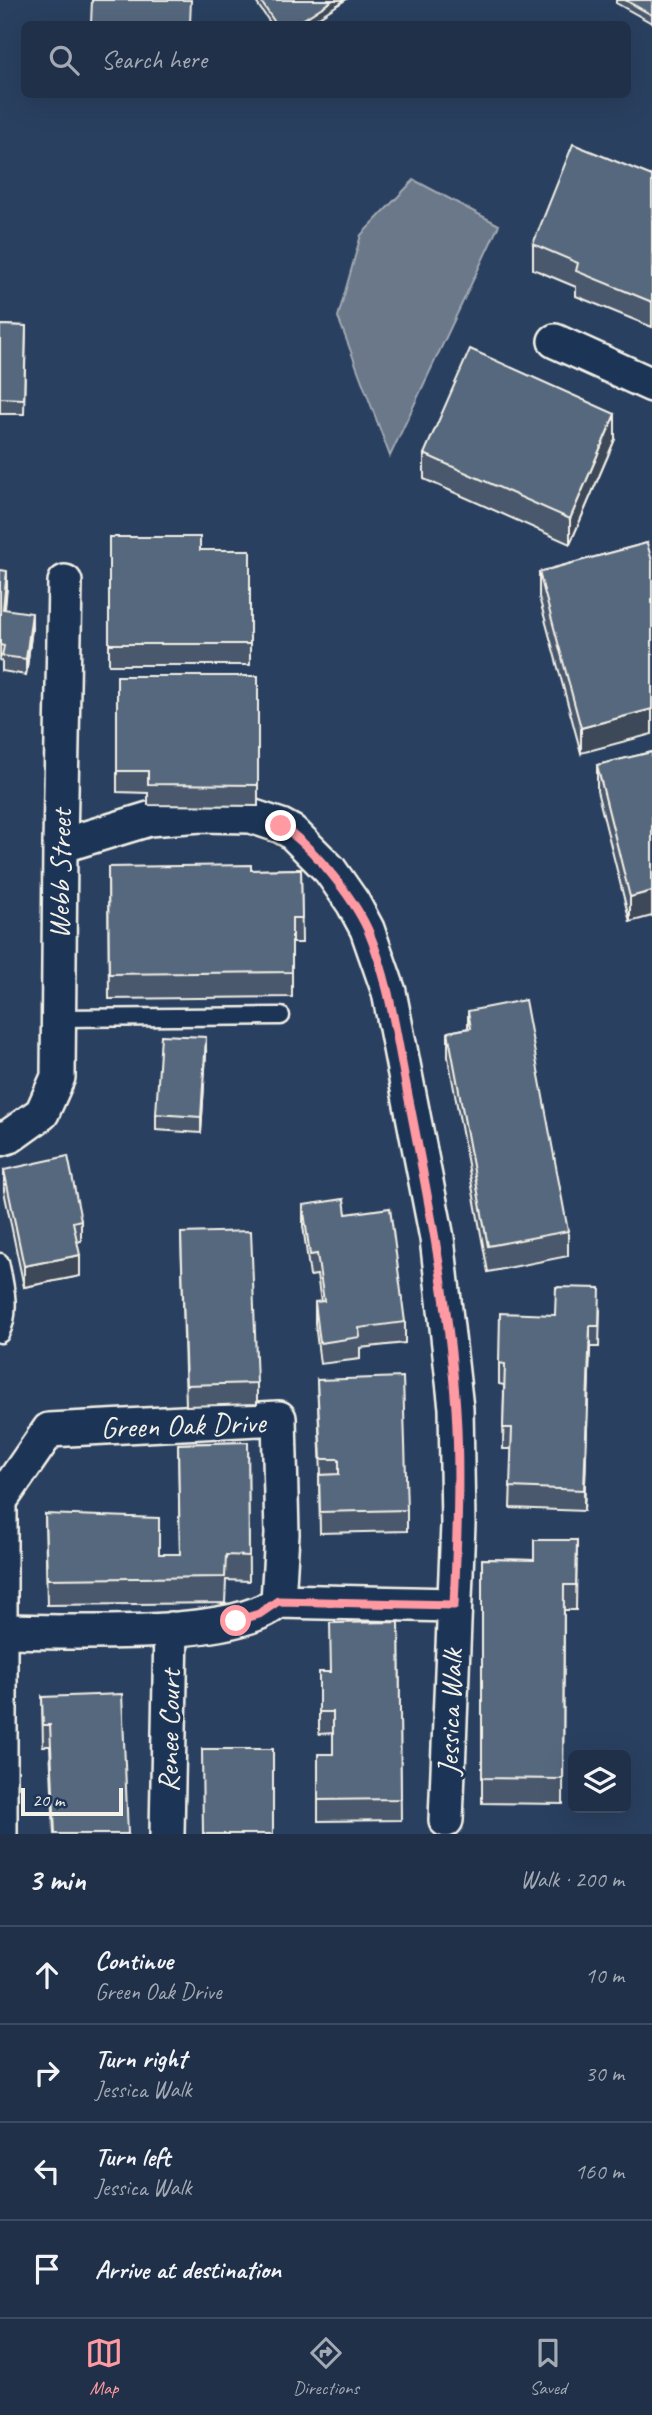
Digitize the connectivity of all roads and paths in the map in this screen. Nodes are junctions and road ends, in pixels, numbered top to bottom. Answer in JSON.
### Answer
{"nodes":[{"id":1,"x":555,"y":341,"type":"dead end"},
{"id":2,"x":652,"y":385,"type":"edge"},
{"id":3,"x":65,"y":582,"type":"dead end"},
{"id":4,"x":60,"y":845,"type":"junction"},
{"id":5,"x":281,"y":1016,"type":"dead end"},
{"id":6,"x":58,"y":1018,"type":"junction"},
{"id":7,"x":0,"y":1139,"type":"edge"},
{"id":8,"x":0,"y":1262,"type":"edge"},
{"id":9,"x":0,"y":1334,"type":"edge"},
{"id":10,"x":278,"y":1601,"type":"junction"},
{"id":11,"x":454,"y":1605,"type":"junction"},
{"id":12,"x":172,"y":1629,"type":"junction"},
{"id":13,"x":0,"y":1630,"type":"edge"},
{"id":14,"x":446,"y":1820,"type":"dead end"},
{"id":15,"x":0,"y":1833,"type":"edge"},
{"id":16,"x":167,"y":1834,"type":"edge"}],
"edges":[{"from":1,"to":2,"type":"street"},
{"from":3,"to":4,"type":"street","name":"Webb Street"},
{"from":4,"to":6,"type":"street","name":"Webb Street"},
{"from":4,"to":11,"type":"street","name":"Jessica Walk"},
{"from":5,"to":6,"type":"lane"},
{"from":6,"to":7,"type":"street","name":"Webb Street"},
{"from":8,"to":9,"type":"lane"},
{"from":10,"to":11,"type":"street","name":"Jessica Walk"},
{"from":10,"to":12,"type":"street"},
{"from":10,"to":13,"type":"street","name":"Green Oak Drive"},
{"from":11,"to":14,"type":"street","name":"Jessica Walk"},
{"from":12,"to":13,"type":"street"},
{"from":12,"to":16,"type":"street","name":"Renee Court"},
{"from":13,"to":15,"type":"street","name":"Green Oak Drive"}]}
